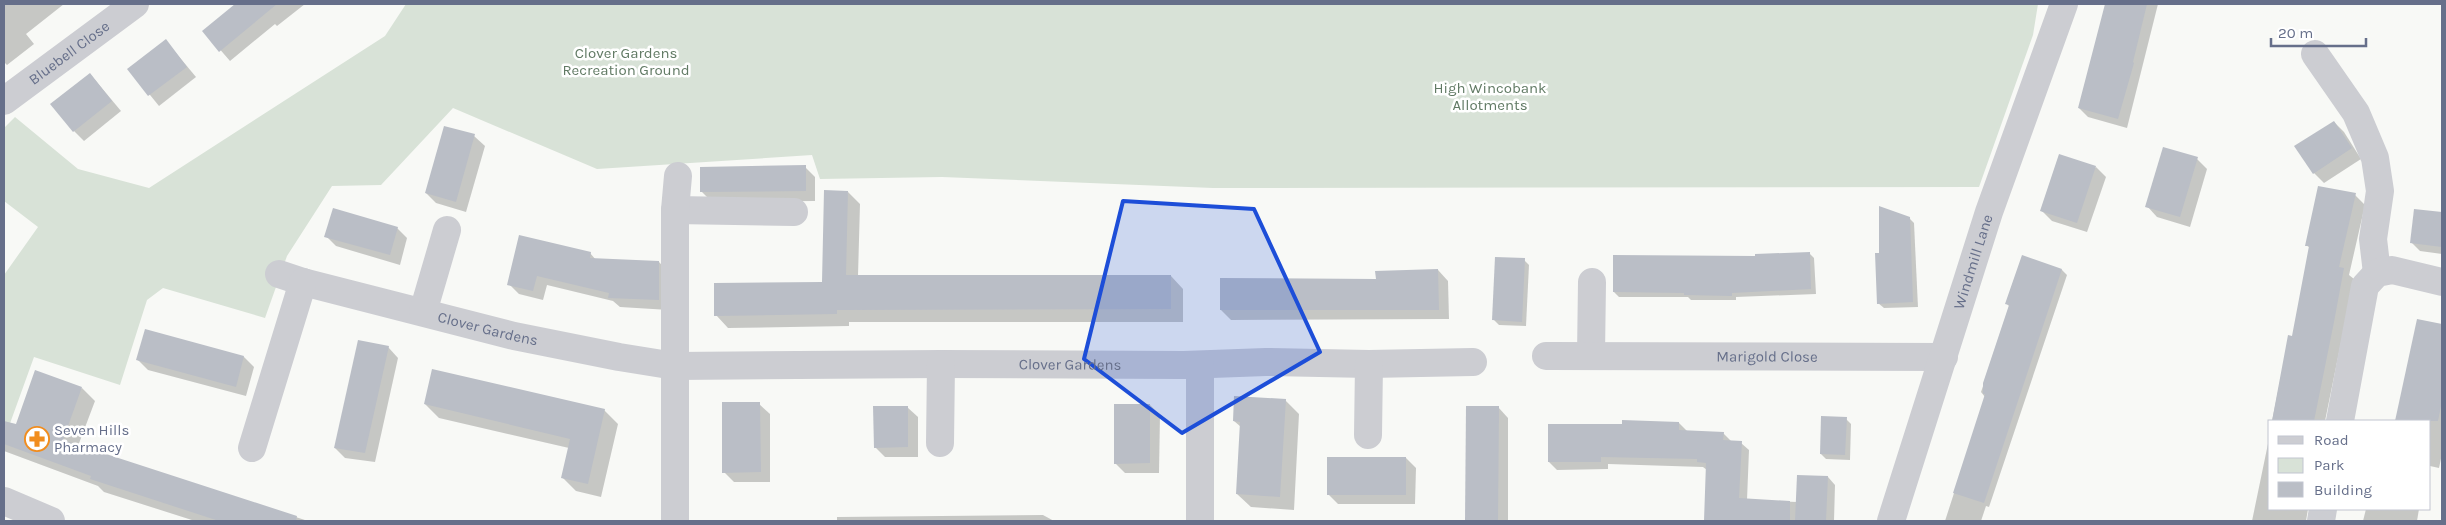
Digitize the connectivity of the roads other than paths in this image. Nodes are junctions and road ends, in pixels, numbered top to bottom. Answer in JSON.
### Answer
{"nodes":[{"id":1,"x":135,"y":4,"type":"edge"},
{"id":2,"x":2064,"y":4,"type":"edge"},
{"id":3,"x":2315,"y":54,"type":"dead end"},
{"id":4,"x":4,"y":101,"type":"edge"},
{"id":5,"x":678,"y":176,"type":"dead end"},
{"id":6,"x":675,"y":210,"type":"junction"},
{"id":7,"x":794,"y":212,"type":"dead end"},
{"id":8,"x":447,"y":230,"type":"dead end"},
{"id":9,"x":2377,"y":273,"type":"junction"},
{"id":10,"x":1592,"y":282,"type":"dead end"},
{"id":11,"x":2442,"y":282,"type":"edge"},
{"id":12,"x":423,"y":312,"type":"junction"},
{"id":13,"x":1591,"y":355,"type":"junction"},
{"id":14,"x":1546,"y":356,"type":"dead end"},
{"id":15,"x":1944,"y":357,"type":"junction"},
{"id":16,"x":1473,"y":362,"type":"dead end"},
{"id":17,"x":940,"y":364,"type":"junction"},
{"id":18,"x":1368,"y":364,"type":"junction"},
{"id":19,"x":1200,"y":365,"type":"junction"},
{"id":20,"x":675,"y":366,"type":"junction"},
{"id":21,"x":2340,"y":420,"type":"edge"},
{"id":22,"x":1368,"y":435,"type":"dead end"},
{"id":23,"x":940,"y":443,"type":"dead end"},
{"id":24,"x":252,"y":448,"type":"dead end"},
{"id":25,"x":4,"y":501,"type":"edge"},
{"id":26,"x":51,"y":521,"type":"edge"},
{"id":27,"x":675,"y":521,"type":"edge"},
{"id":28,"x":1200,"y":521,"type":"edge"},
{"id":29,"x":1891,"y":521,"type":"edge"}],
"edges":[{"from":1,"to":4,"type":"street","name":"Bluebell Close"},
{"from":2,"to":15,"type":"street","name":"Windmill Lane"},
{"from":3,"to":9,"type":"street"},
{"from":5,"to":6,"type":"street"},
{"from":6,"to":7,"type":"street"},
{"from":6,"to":20,"type":"street"},
{"from":8,"to":12,"type":"street"},
{"from":9,"to":11,"type":"street"},
{"from":9,"to":21,"type":"street"},
{"from":10,"to":13,"type":"street"},
{"from":12,"to":20,"type":"street","name":"Clover Gardens"},
{"from":12,"to":24,"type":"street","name":"Clover Gardens"},
{"from":13,"to":14,"type":"street","name":"Marigold Close"},
{"from":13,"to":15,"type":"street","name":"Marigold Close"},
{"from":15,"to":29,"type":"street","name":"Windmill Lane"},
{"from":16,"to":18,"type":"street","name":"Clover Gardens"},
{"from":17,"to":19,"type":"street","name":"Clover Gardens"},
{"from":17,"to":20,"type":"street","name":"Clover Gardens"},
{"from":17,"to":23,"type":"street"},
{"from":18,"to":19,"type":"street","name":"Clover Gardens"},
{"from":18,"to":22,"type":"street"},
{"from":19,"to":28,"type":"street"},
{"from":20,"to":27,"type":"street"},
{"from":25,"to":26,"type":"street"}]}
